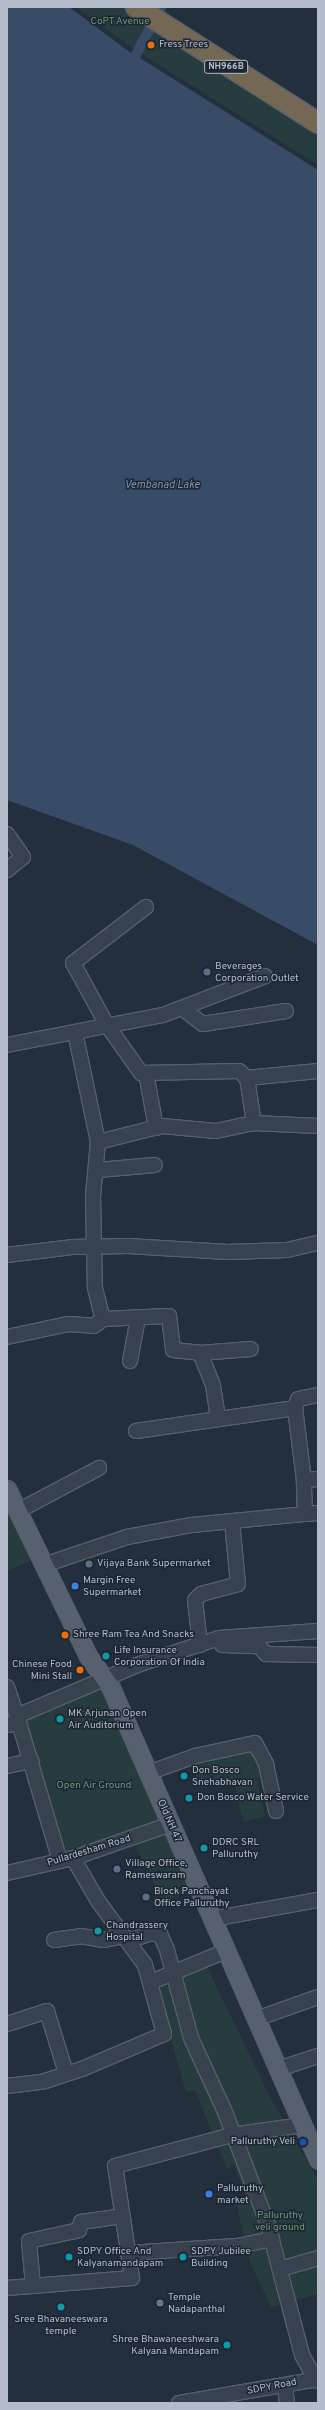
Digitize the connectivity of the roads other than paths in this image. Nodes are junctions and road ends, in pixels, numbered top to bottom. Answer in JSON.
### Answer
{"nodes":[{"id":1,"x":136,"y":7,"type":"edge"},
{"id":2,"x":318,"y":124,"type":"edge"},
{"id":3,"x":7,"y":834,"type":"edge"},
{"id":4,"x":7,"y":870,"type":"edge"},
{"id":5,"x":146,"y":907,"type":"dead end"},
{"id":6,"x":265,"y":976,"type":"dead end"},
{"id":7,"x":184,"y":1009,"type":"junction"},
{"id":8,"x":286,"y":1011,"type":"dead end"},
{"id":9,"x":107,"y":1025,"type":"junction"},
{"id":10,"x":75,"y":1032,"type":"junction"},
{"id":11,"x":7,"y":1045,"type":"edge"},
{"id":12,"x":318,"y":1071,"type":"edge"},
{"id":13,"x":146,"y":1073,"type":"junction"},
{"id":14,"x":247,"y":1078,"type":"junction"},
{"id":15,"x":254,"y":1123,"type":"junction"},
{"id":16,"x":318,"y":1126,"type":"edge"},
{"id":17,"x":156,"y":1128,"type":"junction"},
{"id":18,"x":98,"y":1142,"type":"junction"},
{"id":19,"x":155,"y":1165,"type":"dead end"},
{"id":20,"x":98,"y":1170,"type":"junction"},
{"id":21,"x":318,"y":1244,"type":"edge"},
{"id":22,"x":97,"y":1247,"type":"junction"},
{"id":23,"x":7,"y":1255,"type":"edge"},
{"id":24,"x":138,"y":1318,"type":"junction"},
{"id":25,"x":103,"y":1319,"type":"junction"},
{"id":26,"x":7,"y":1336,"type":"edge"},
{"id":27,"x":251,"y":1349,"type":"dead end"},
{"id":28,"x":200,"y":1352,"type":"junction"},
{"id":29,"x":130,"y":1361,"type":"dead end"},
{"id":30,"x":318,"y":1395,"type":"edge"},
{"id":31,"x":296,"y":1408,"type":"junction"},
{"id":32,"x":218,"y":1418,"type":"junction"},
{"id":33,"x":136,"y":1431,"type":"dead end"},
{"id":34,"x":100,"y":1468,"type":"dead end"},
{"id":35,"x":318,"y":1479,"type":"edge"},
{"id":36,"x":304,"y":1480,"type":"junction"},
{"id":37,"x":7,"y":1489,"type":"edge"},
{"id":38,"x":18,"y":1511,"type":"junction"},
{"id":39,"x":311,"y":1514,"type":"edge"},
{"id":40,"x":232,"y":1522,"type":"junction"},
{"id":41,"x":44,"y":1565,"type":"junction"},
{"id":42,"x":318,"y":1631,"type":"edge"},
{"id":43,"x":220,"y":1638,"type":"junction"},
{"id":44,"x":200,"y":1645,"type":"junction"},
{"id":45,"x":318,"y":1655,"type":"edge"},
{"id":46,"x":104,"y":1680,"type":"junction"},
{"id":47,"x":7,"y":1686,"type":"edge"},
{"id":48,"x":14,"y":1721,"type":"edge"},
{"id":49,"x":30,"y":1761,"type":"junction"},
{"id":50,"x":7,"y":1766,"type":"edge"},
{"id":51,"x":148,"y":1773,"type":"junction"},
{"id":52,"x":276,"y":1811,"type":"dead end"},
{"id":53,"x":171,"y":1824,"type":"junction"},
{"id":54,"x":66,"y":1859,"type":"junction"},
{"id":55,"x":7,"y":1874,"type":"edge"},
{"id":56,"x":318,"y":1900,"type":"edge"},
{"id":57,"x":212,"y":1920,"type":"junction"},
{"id":58,"x":127,"y":1938,"type":"junction"},
{"id":59,"x":54,"y":1940,"type":"dead end"},
{"id":60,"x":226,"y":1951,"type":"junction"},
{"id":61,"x":173,"y":1973,"type":"junction"},
{"id":62,"x":150,"y":1982,"type":"junction"},
{"id":63,"x":318,"y":1997,"type":"edge"},
{"id":64,"x":256,"y":2019,"type":"junction"},
{"id":65,"x":7,"y":2024,"type":"edge"},
{"id":66,"x":318,"y":2056,"type":"edge"},
{"id":67,"x":278,"y":2069,"type":"junction"},
{"id":68,"x":66,"y":2073,"type":"junction"},
{"id":69,"x":7,"y":2086,"type":"edge"},
{"id":70,"x":302,"y":2125,"type":"junction"},
{"id":71,"x":232,"y":2135,"type":"junction"},
{"id":72,"x":318,"y":2160,"type":"edge"},
{"id":73,"x":123,"y":2216,"type":"junction"},
{"id":74,"x":272,"y":2239,"type":"junction"},
{"id":75,"x":128,"y":2253,"type":"junction"},
{"id":76,"x":318,"y":2258,"type":"edge"},
{"id":77,"x":280,"y":2269,"type":"junction"},
{"id":78,"x":33,"y":2286,"type":"junction"},
{"id":79,"x":7,"y":2288,"type":"edge"},
{"id":80,"x":317,"y":2380,"type":"edge"},
{"id":81,"x":286,"y":2385,"type":"junction"},
{"id":82,"x":195,"y":2402,"type":"edge"},
{"id":83,"x":179,"y":2403,"type":"edge"},
{"id":84,"x":287,"y":2403,"type":"edge"}],
"edges":[{"from":1,"to":2,"type":"highway","number":"NH966B"},
{"from":3,"to":4,"type":"street"},
{"from":5,"to":9,"type":"street"},
{"from":6,"to":7,"type":"street"},
{"from":7,"to":8,"type":"street"},
{"from":7,"to":9,"type":"street"},
{"from":9,"to":10,"type":"street"},
{"from":9,"to":13,"type":"street"},
{"from":10,"to":11,"type":"street"},
{"from":10,"to":18,"type":"street"},
{"from":12,"to":14,"type":"street"},
{"from":13,"to":14,"type":"street"},
{"from":13,"to":17,"type":"street"},
{"from":14,"to":15,"type":"street"},
{"from":15,"to":16,"type":"street"},
{"from":15,"to":17,"type":"street"},
{"from":17,"to":18,"type":"street"},
{"from":18,"to":20,"type":"street"},
{"from":19,"to":20,"type":"street"},
{"from":20,"to":22,"type":"street"},
{"from":21,"to":22,"type":"street"},
{"from":22,"to":23,"type":"street"},
{"from":22,"to":25,"type":"street"},
{"from":24,"to":25,"type":"street"},
{"from":24,"to":28,"type":"street"},
{"from":24,"to":29,"type":"street"},
{"from":25,"to":26,"type":"street"},
{"from":27,"to":28,"type":"street"},
{"from":28,"to":32,"type":"street"},
{"from":30,"to":31,"type":"street"},
{"from":31,"to":32,"type":"street"},
{"from":31,"to":36,"type":"street"},
{"from":32,"to":33,"type":"street"},
{"from":34,"to":38,"type":"street"},
{"from":35,"to":36,"type":"street"},
{"from":36,"to":39,"type":"street"},
{"from":37,"to":38,"type":"main road","name":"Old NH 47"},
{"from":38,"to":41,"type":"main road","name":"Old NH 47"},
{"from":39,"to":40,"type":"street"},
{"from":40,"to":41,"type":"street"},
{"from":40,"to":44,"type":"street"},
{"from":41,"to":46,"type":"main road","name":"Old NH 47"},
{"from":42,"to":43,"type":"street"},
{"from":43,"to":44,"type":"street"},
{"from":43,"to":45,"type":"street"},
{"from":44,"to":46,"type":"street"},
{"from":46,"to":48,"type":"street"},
{"from":46,"to":51,"type":"main road","name":"Old NH 47"},
{"from":47,"to":48,"type":"street"},
{"from":48,"to":49,"type":"street"},
{"from":49,"to":50,"type":"street"},
{"from":49,"to":54,"type":"street"},
{"from":51,"to":52,"type":"street"},
{"from":51,"to":53,"type":"main road","name":"Old NH 47"},
{"from":53,"to":54,"type":"street","name":"Pullardesham Road"},
{"from":53,"to":57,"type":"main road","name":"Old NH 47"},
{"from":54,"to":55,"type":"street","name":"Pullardesham Road"},
{"from":54,"to":58,"type":"street"},
{"from":56,"to":57,"type":"street"},
{"from":57,"to":60,"type":"main road","name":"Old NH 47"},
{"from":58,"to":59,"type":"street"},
{"from":58,"to":61,"type":"street"},
{"from":58,"to":62,"type":"street"},
{"from":60,"to":61,"type":"street"},
{"from":60,"to":64,"type":"main road","name":"Old NH 47"},
{"from":61,"to":62,"type":"street"},
{"from":61,"to":71,"type":"street"},
{"from":62,"to":68,"type":"street"},
{"from":63,"to":64,"type":"street"},
{"from":64,"to":67,"type":"main road","name":"Old NH 47"},
{"from":65,"to":68,"type":"street"},
{"from":66,"to":67,"type":"street"},
{"from":67,"to":70,"type":"main road","name":"Old NH 47"},
{"from":68,"to":69,"type":"street"},
{"from":70,"to":71,"type":"street"},
{"from":70,"to":72,"type":"main road","name":"Old NH 47"},
{"from":71,"to":73,"type":"street"},
{"from":71,"to":74,"type":"street"},
{"from":73,"to":75,"type":"street"},
{"from":73,"to":78,"type":"street"},
{"from":74,"to":75,"type":"street"},
{"from":74,"to":77,"type":"street"},
{"from":75,"to":78,"type":"street"},
{"from":76,"to":77,"type":"street"},
{"from":77,"to":80,"type":"street"},
{"from":78,"to":79,"type":"street"},
{"from":80,"to":81,"type":"street","name":"SDPY Road"},
{"from":81,"to":82,"type":"street","name":"SDPY Road"},
{"from":81,"to":84,"type":"street"},
{"from":82,"to":83,"type":"street","name":"SDPY Road"}]}
